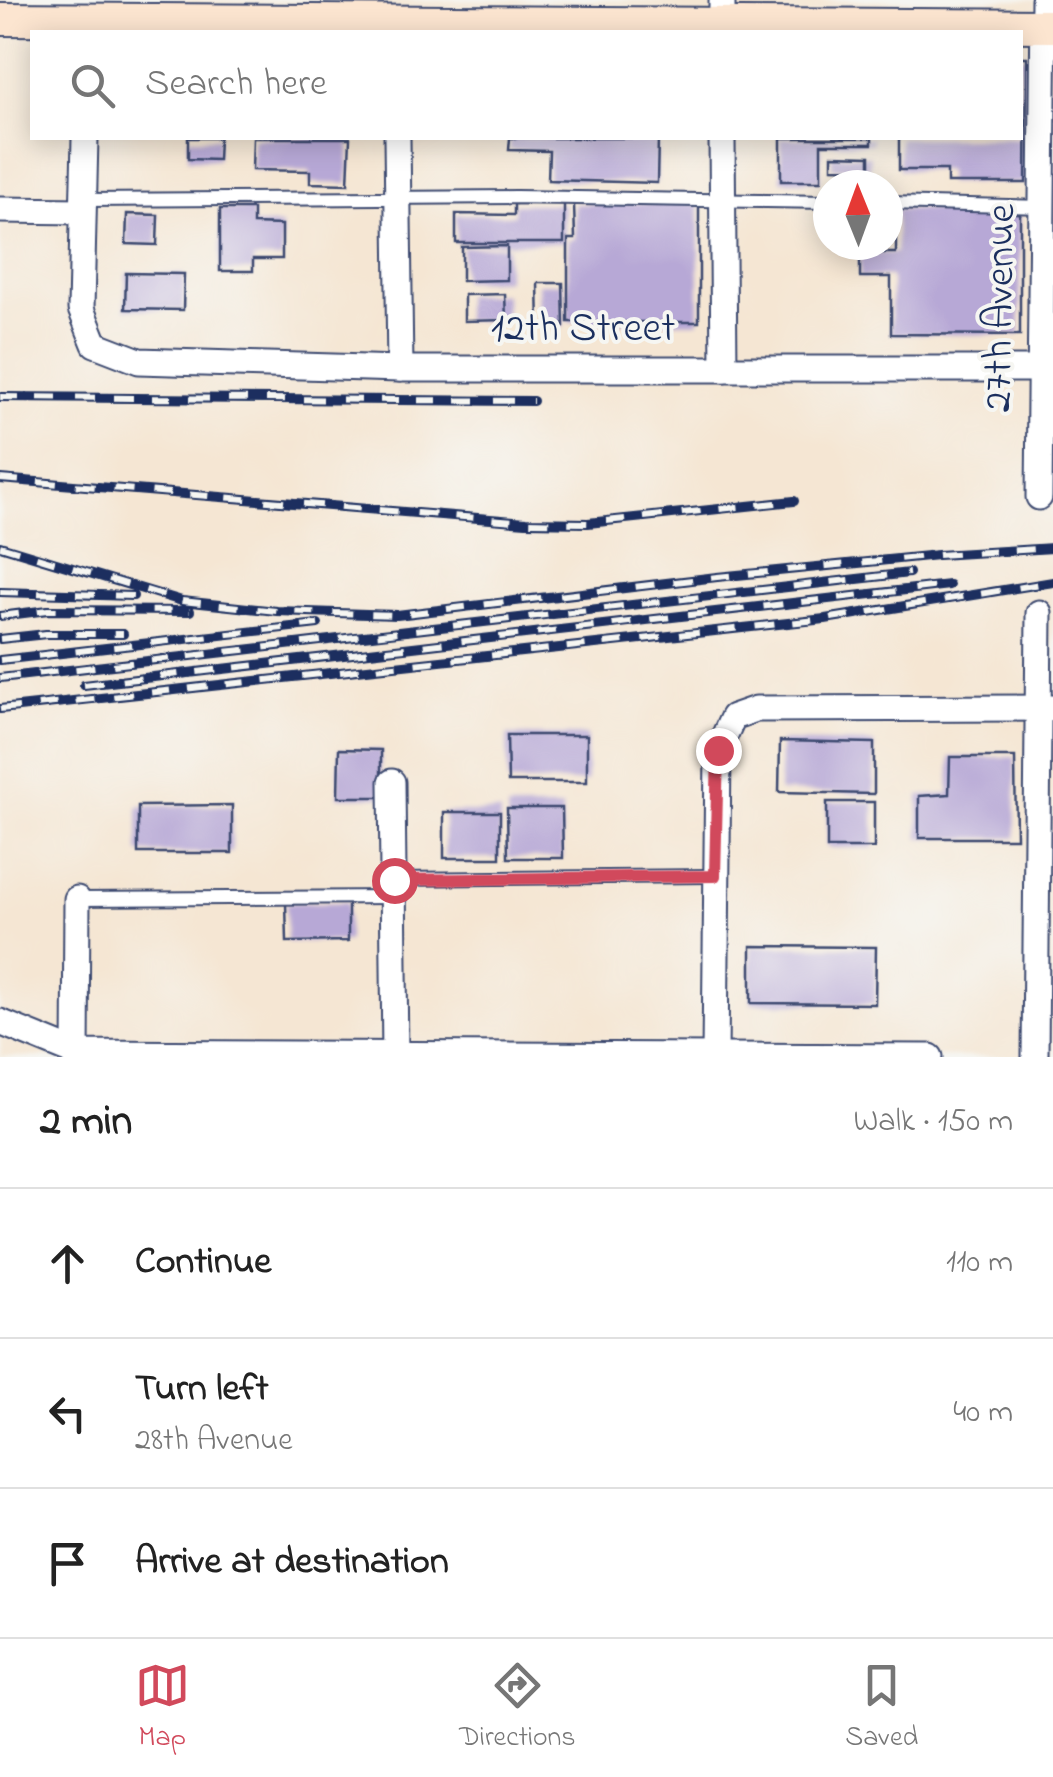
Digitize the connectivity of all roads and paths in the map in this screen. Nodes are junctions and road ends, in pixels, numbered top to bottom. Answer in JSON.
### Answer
{"nodes":[{"id":1,"x":1047,"y":17,"type":"edge"},
{"id":2,"x":88,"y":18,"type":"edge"},
{"id":3,"x":395,"y":18,"type":"edge"},
{"id":4,"x":0,"y":19,"type":"edge"},
{"id":5,"x":722,"y":19,"type":"edge"},
{"id":6,"x":84,"y":140,"type":"edge"},
{"id":7,"x":396,"y":140,"type":"edge"},
{"id":8,"x":722,"y":140,"type":"edge"},
{"id":9,"x":398,"y":200,"type":"junction"},
{"id":10,"x":722,"y":200,"type":"junction"},
{"id":11,"x":813,"y":202,"type":"edge"},
{"id":12,"x":903,"y":203,"type":"edge"},
{"id":13,"x":83,"y":206,"type":"junction"},
{"id":14,"x":1048,"y":206,"type":"edge"},
{"id":15,"x":0,"y":210,"type":"edge"},
{"id":16,"x":400,"y":369,"type":"junction"},
{"id":17,"x":724,"y":369,"type":"junction"},
{"id":18,"x":1047,"y":369,"type":"edge"},
{"id":19,"x":1039,"y":498,"type":"dead end"},
{"id":20,"x":1039,"y":613,"type":"dead end"},
{"id":21,"x":1046,"y":708,"type":"edge"},
{"id":22,"x":392,"y":782,"type":"dead end"},
{"id":23,"x":715,"y":876,"type":"junction"},
{"id":24,"x":395,"y":888,"type":"junction"},
{"id":25,"x":77,"y":899,"type":"joint"},
{"id":26,"x":0,"y":1022,"type":"edge"},
{"id":27,"x":76,"y":1055,"type":"edge"},
{"id":28,"x":395,"y":1055,"type":"edge"},
{"id":29,"x":716,"y":1056,"type":"edge"},
{"id":30,"x":930,"y":1057,"type":"edge"},
{"id":31,"x":1036,"y":1057,"type":"edge"}],
"edges":[{"from":1,"to":5,"type":"main road"},
{"from":1,"to":14,"type":"street","name":"27th Avenue"},
{"from":2,"to":3,"type":"main road"},
{"from":2,"to":4,"type":"main road"},
{"from":3,"to":5,"type":"main road"},
{"from":6,"to":13,"type":"street"},
{"from":7,"to":9,"type":"street"},
{"from":8,"to":10,"type":"street"},
{"from":9,"to":10,"type":"lane"},
{"from":9,"to":13,"type":"lane"},
{"from":9,"to":16,"type":"street"},
{"from":10,"to":11,"type":"lane"},
{"from":10,"to":17,"type":"street"},
{"from":12,"to":14,"type":"lane"},
{"from":13,"to":15,"type":"street"},
{"from":13,"to":16,"type":"street","name":"12th Street"},
{"from":14,"to":18,"type":"street","name":"27th Avenue"},
{"from":16,"to":17,"type":"street","name":"12th Street"},
{"from":17,"to":18,"type":"street","name":"12th Street"},
{"from":18,"to":19,"type":"street","name":"27th Avenue"},
{"from":20,"to":21,"type":"street"},
{"from":21,"to":23,"type":"street"},
{"from":21,"to":31,"type":"street"},
{"from":22,"to":24,"type":"street"},
{"from":23,"to":24,"type":"lane"},
{"from":23,"to":29,"type":"street"},
{"from":24,"to":25,"type":"lane"},
{"from":24,"to":28,"type":"street"},
{"from":25,"to":27,"type":"street"},
{"from":26,"to":27,"type":"street"},
{"from":27,"to":28,"type":"street"},
{"from":28,"to":29,"type":"street"},
{"from":29,"to":30,"type":"street"}]}
